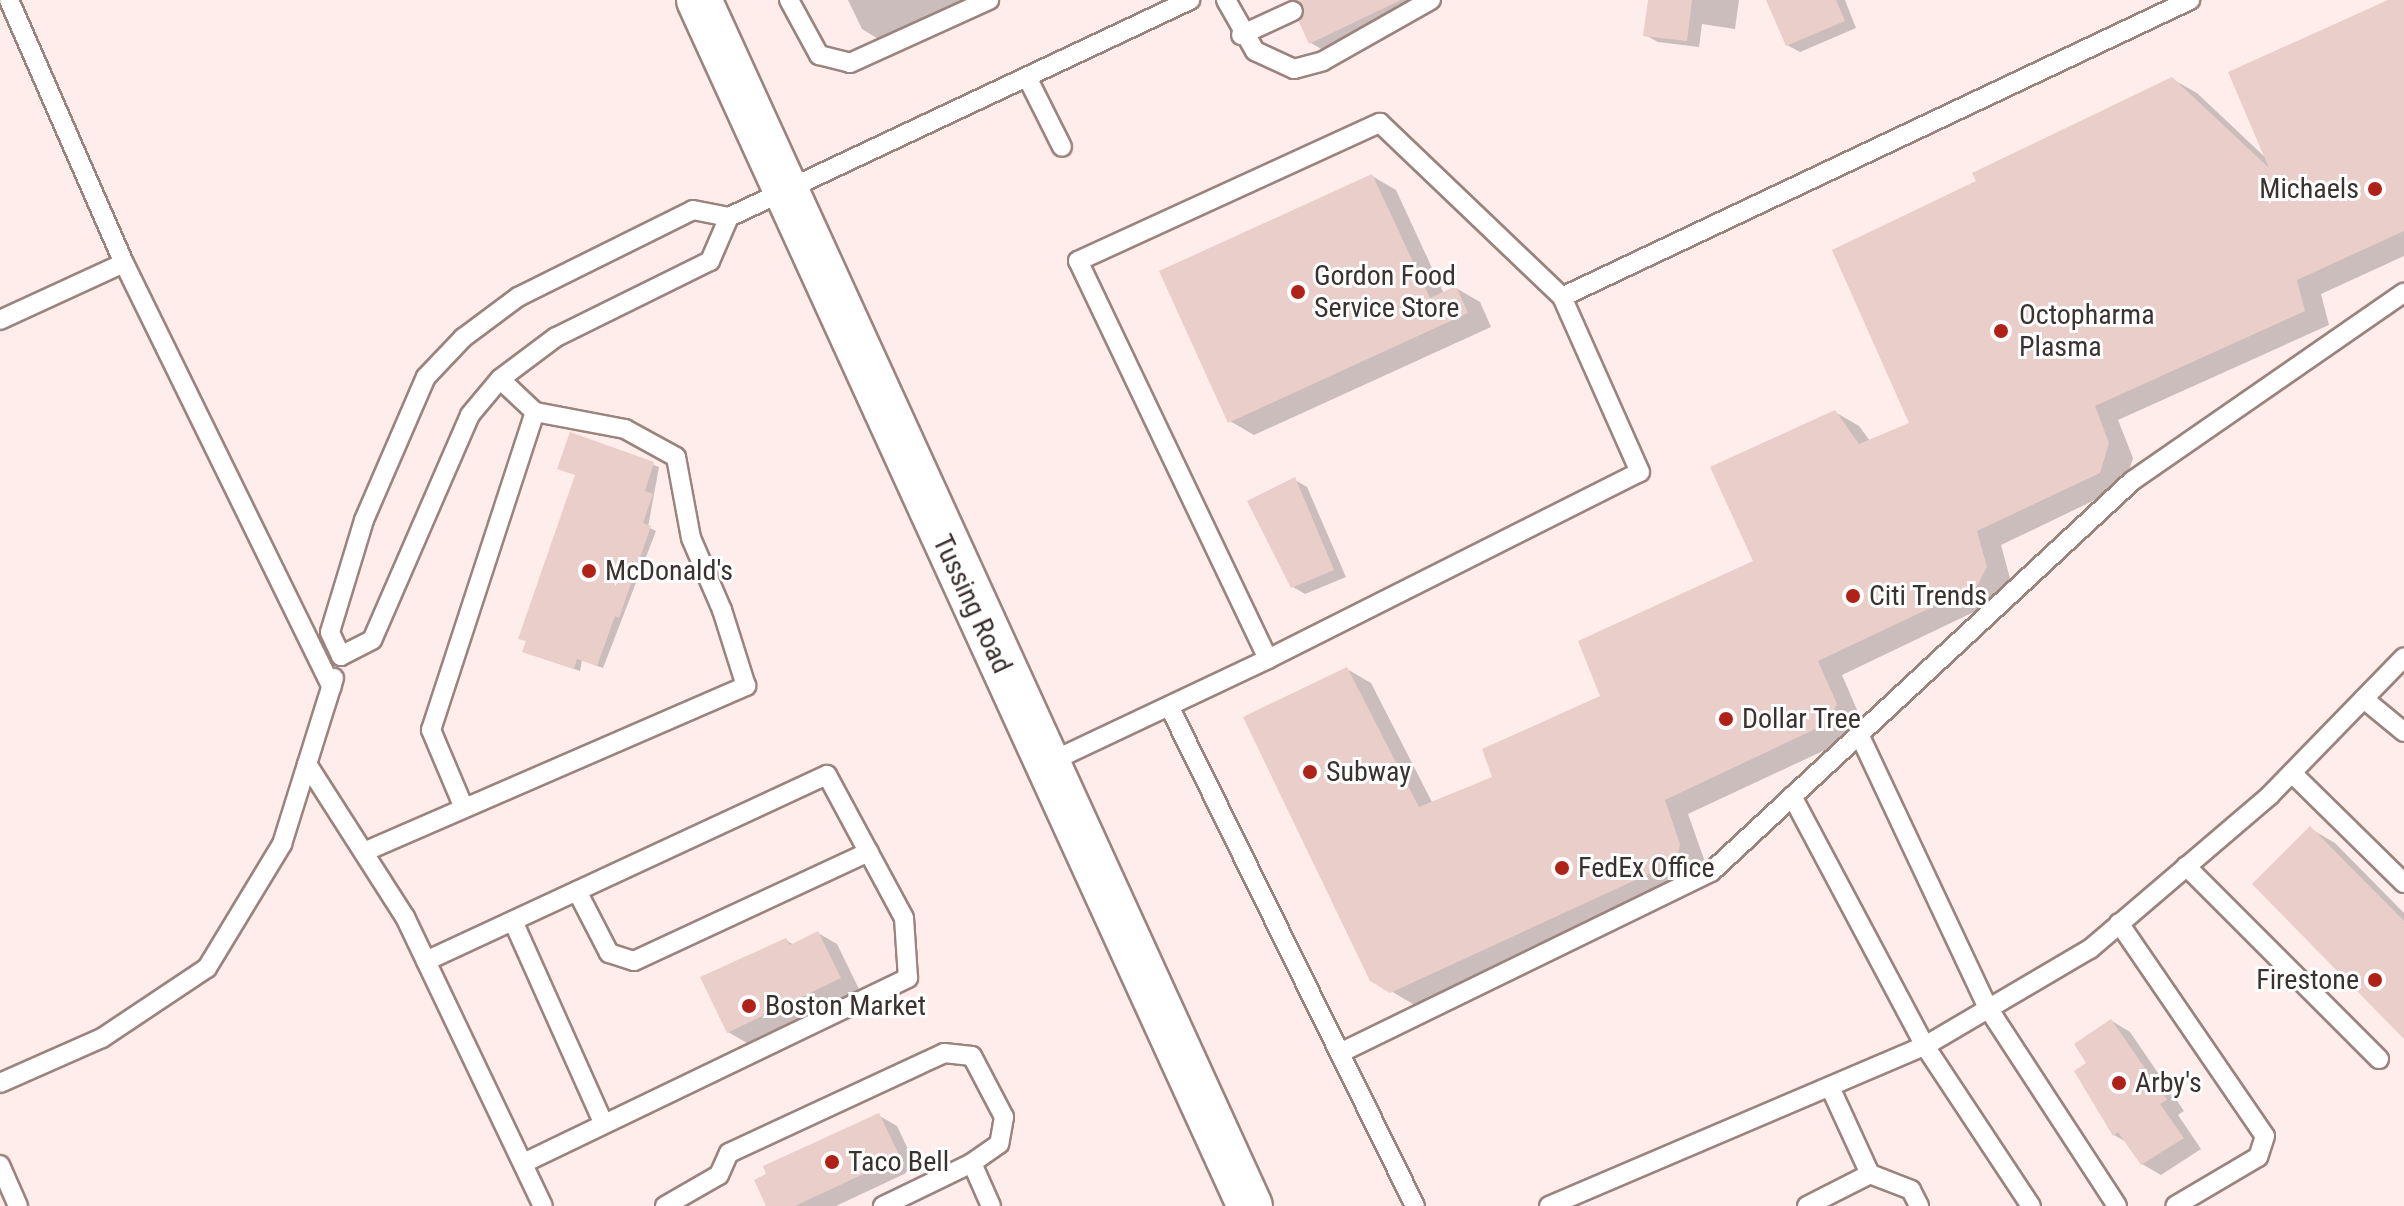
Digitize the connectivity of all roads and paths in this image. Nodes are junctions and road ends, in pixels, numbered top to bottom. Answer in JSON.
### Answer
{"nodes":[{"id":1,"x":9,"y":0,"type":"edge"},
{"id":2,"x":699,"y":0,"type":"edge"},
{"id":3,"x":789,"y":0,"type":"edge"},
{"id":4,"x":989,"y":0,"type":"edge"},
{"id":5,"x":1190,"y":0,"type":"edge"},
{"id":6,"x":1226,"y":0,"type":"edge"},
{"id":7,"x":1431,"y":0,"type":"edge"},
{"id":8,"x":2190,"y":0,"type":"edge"},
{"id":9,"x":1293,"y":11,"type":"dead end"},
{"id":10,"x":1241,"y":35,"type":"junction"},
{"id":11,"x":1027,"y":77,"type":"junction"},
{"id":12,"x":1062,"y":147,"type":"dead end"},
{"id":13,"x":785,"y":189,"type":"junction"},
{"id":14,"x":729,"y":217,"type":"junction"},
{"id":15,"x":124,"y":263,"type":"junction"},
{"id":16,"x":2404,"y":293,"type":"edge"},
{"id":17,"x":1562,"y":297,"type":"junction"},
{"id":18,"x":0,"y":320,"type":"edge"},
{"id":19,"x":500,"y":379,"type":"junction"},
{"id":20,"x":535,"y":412,"type":"junction"},
{"id":21,"x":341,"y":656,"type":"junction"},
{"id":22,"x":2404,"y":657,"type":"edge"},
{"id":23,"x":1268,"y":659,"type":"junction"},
{"id":24,"x":332,"y":687,"type":"junction"},
{"id":25,"x":2364,"y":699,"type":"junction"},
{"id":26,"x":1169,"y":706,"type":"junction"},
{"id":27,"x":2404,"y":732,"type":"edge"},
{"id":28,"x":1859,"y":734,"type":"junction"},
{"id":29,"x":307,"y":764,"type":"junction"},
{"id":30,"x":1046,"y":764,"type":"junction"},
{"id":31,"x":2292,"y":773,"type":"junction"},
{"id":32,"x":1792,"y":796,"type":"junction"},
{"id":33,"x":464,"y":808,"type":"junction"},
{"id":34,"x":364,"y":852,"type":"junction"},
{"id":35,"x":869,"y":852,"type":"junction"},
{"id":36,"x":2186,"y":866,"type":"junction"},
{"id":37,"x":2404,"y":883,"type":"edge"},
{"id":38,"x":577,"y":891,"type":"junction"},
{"id":39,"x":513,"y":921,"type":"junction"},
{"id":40,"x":2119,"y":923,"type":"junction"},
{"id":41,"x":426,"y":961,"type":"junction"},
{"id":42,"x":1988,"y":1008,"type":"junction"},
{"id":43,"x":1925,"y":1046,"type":"junction"},
{"id":44,"x":1340,"y":1053,"type":"junction"},
{"id":45,"x":2379,"y":1059,"type":"dead end"},
{"id":46,"x":0,"y":1083,"type":"edge"},
{"id":47,"x":1830,"y":1087,"type":"junction"},
{"id":48,"x":604,"y":1124,"type":"junction"},
{"id":49,"x":523,"y":1163,"type":"junction"},
{"id":50,"x":972,"y":1163,"type":"junction"},
{"id":51,"x":2,"y":1174,"type":"edge"},
{"id":52,"x":1870,"y":1174,"type":"junction"},
{"id":53,"x":698,"y":1199,"type":"edge"},
{"id":54,"x":1562,"y":1204,"type":"edge"},
{"id":55,"x":18,"y":1206,"type":"edge"},
{"id":56,"x":543,"y":1206,"type":"edge"},
{"id":57,"x":665,"y":1206,"type":"edge"},
{"id":58,"x":883,"y":1206,"type":"edge"},
{"id":59,"x":991,"y":1206,"type":"edge"},
{"id":60,"x":1250,"y":1206,"type":"edge"},
{"id":61,"x":1415,"y":1206,"type":"edge"},
{"id":62,"x":1807,"y":1206,"type":"edge"},
{"id":63,"x":1919,"y":1206,"type":"edge"},
{"id":64,"x":2031,"y":1206,"type":"edge"},
{"id":65,"x":2117,"y":1206,"type":"edge"},
{"id":66,"x":2175,"y":1206,"type":"edge"}],
"edges":[{"from":1,"to":15,"type":"lane"},
{"from":2,"to":13,"type":"main road","name":"Tussing Road"},
{"from":3,"to":4,"type":"lane"},
{"from":5,"to":11,"type":"lane"},
{"from":6,"to":10,"type":"lane"},
{"from":7,"to":10,"type":"lane"},
{"from":8,"to":17,"type":"lane"},
{"from":9,"to":10,"type":"lane"},
{"from":11,"to":12,"type":"lane"},
{"from":11,"to":13,"type":"lane"},
{"from":13,"to":14,"type":"lane"},
{"from":13,"to":30,"type":"main road","name":"Tussing Road"},
{"from":14,"to":19,"type":"lane"},
{"from":14,"to":21,"type":"lane"},
{"from":15,"to":18,"type":"lane"},
{"from":15,"to":24,"type":"lane"},
{"from":16,"to":28,"type":"lane"},
{"from":17,"to":23,"type":"lane"},
{"from":17,"to":23,"type":"lane"},
{"from":19,"to":20,"type":"lane"},
{"from":19,"to":21,"type":"lane"},
{"from":20,"to":33,"type":"lane"},
{"from":20,"to":33,"type":"lane"},
{"from":21,"to":24,"type":"lane"},
{"from":22,"to":25,"type":"lane"},
{"from":23,"to":26,"type":"lane"},
{"from":24,"to":29,"type":"lane"},
{"from":25,"to":27,"type":"lane"},
{"from":25,"to":31,"type":"lane"},
{"from":26,"to":30,"type":"lane"},
{"from":26,"to":44,"type":"lane"},
{"from":28,"to":32,"type":"lane"},
{"from":28,"to":42,"type":"lane"},
{"from":29,"to":34,"type":"lane"},
{"from":29,"to":46,"type":"lane"},
{"from":30,"to":60,"type":"main road","name":"Tussing Road"},
{"from":31,"to":36,"type":"lane"},
{"from":31,"to":37,"type":"lane"},
{"from":32,"to":43,"type":"lane"},
{"from":32,"to":44,"type":"lane"},
{"from":33,"to":34,"type":"lane"},
{"from":34,"to":41,"type":"lane"},
{"from":35,"to":38,"type":"lane"},
{"from":35,"to":38,"type":"lane"},
{"from":35,"to":48,"type":"lane"},
{"from":36,"to":40,"type":"lane"},
{"from":36,"to":45,"type":"lane"},
{"from":38,"to":39,"type":"lane"},
{"from":39,"to":41,"type":"lane"},
{"from":39,"to":48,"type":"lane"},
{"from":40,"to":42,"type":"lane"},
{"from":40,"to":66,"type":"lane"},
{"from":41,"to":49,"type":"lane"},
{"from":42,"to":43,"type":"lane"},
{"from":42,"to":65,"type":"lane"},
{"from":43,"to":47,"type":"lane"},
{"from":43,"to":64,"type":"lane"},
{"from":44,"to":61,"type":"lane"},
{"from":47,"to":52,"type":"lane"},
{"from":47,"to":54,"type":"lane"},
{"from":48,"to":49,"type":"lane"},
{"from":49,"to":56,"type":"lane"},
{"from":50,"to":53,"type":"lane"},
{"from":50,"to":58,"type":"lane"},
{"from":50,"to":59,"type":"lane"},
{"from":51,"to":55,"type":"lane"},
{"from":52,"to":62,"type":"lane"},
{"from":52,"to":63,"type":"lane"},
{"from":53,"to":57,"type":"lane"}]}
